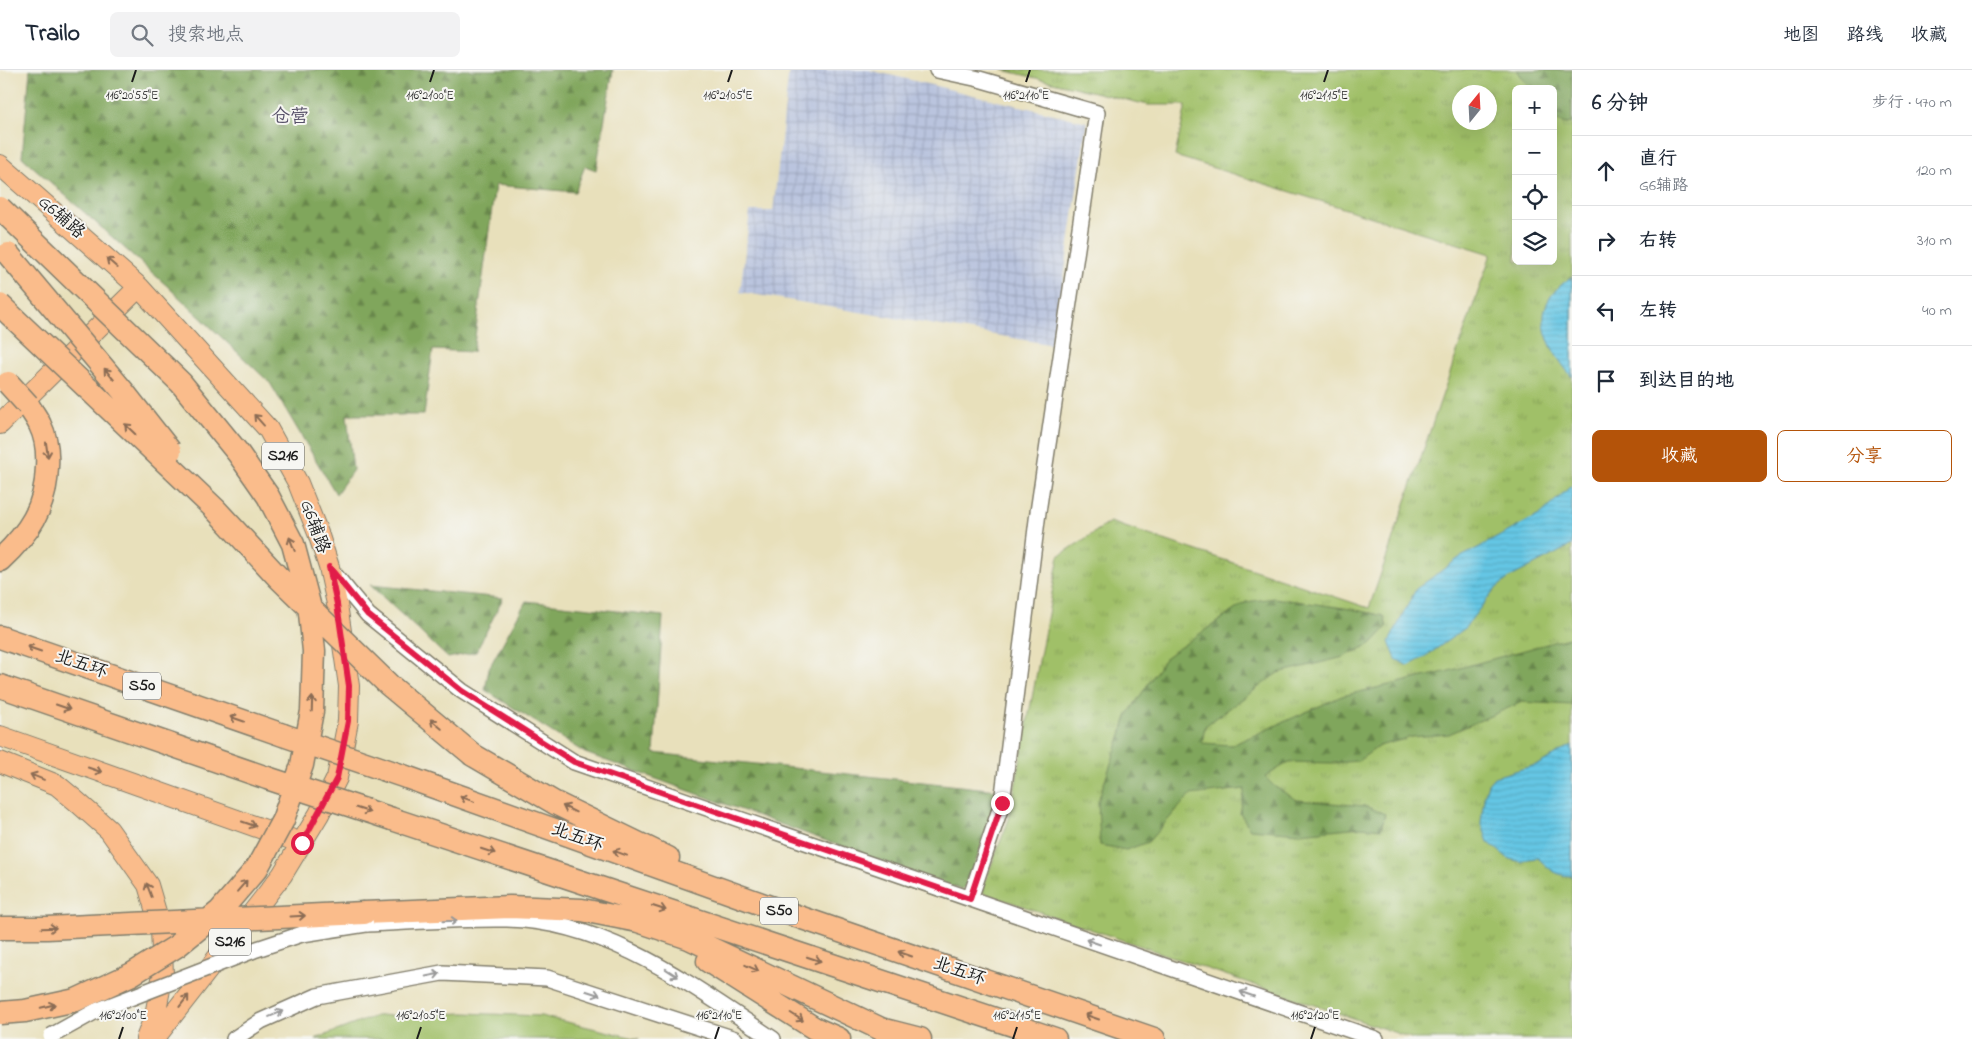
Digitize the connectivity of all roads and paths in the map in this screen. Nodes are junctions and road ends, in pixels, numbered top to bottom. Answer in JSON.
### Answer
{"nodes":[{"id":1,"x":937,"y":70,"type":"edge"},
{"id":2,"x":0,"y":165,"type":"edge"},
{"id":3,"x":0,"y":208,"type":"edge"},
{"id":4,"x":0,"y":245,"type":"edge"},
{"id":5,"x":139,"y":287,"type":"junction"},
{"id":6,"x":0,"y":305,"type":"edge"},
{"id":7,"x":4,"y":380,"type":"edge"},
{"id":8,"x":0,"y":424,"type":"edge"},
{"id":9,"x":215,"y":509,"type":"junction"},
{"id":10,"x":0,"y":560,"type":"edge"},
{"id":11,"x":329,"y":567,"type":"junction"},
{"id":12,"x":0,"y":637,"type":"edge"},
{"id":13,"x":0,"y":686,"type":"edge"},
{"id":14,"x":0,"y":736,"type":"edge"},
{"id":15,"x":0,"y":762,"type":"edge"},
{"id":16,"x":302,"y":843,"type":"junction"},
{"id":17,"x":970,"y":899,"type":"junction"},
{"id":18,"x":770,"y":907,"type":"junction"},
{"id":19,"x":582,"y":910,"type":"junction"},
{"id":20,"x":365,"y":918,"type":"junction"},
{"id":21,"x":0,"y":928,"type":"edge"},
{"id":22,"x":0,"y":1013,"type":"edge"},
{"id":23,"x":50,"y":1038,"type":"edge"},
{"id":24,"x":146,"y":1039,"type":"edge"},
{"id":25,"x":154,"y":1039,"type":"edge"},
{"id":26,"x":234,"y":1039,"type":"edge"},
{"id":27,"x":735,"y":1039,"type":"edge"},
{"id":28,"x":773,"y":1039,"type":"edge"},
{"id":29,"x":839,"y":1039,"type":"edge"},
{"id":30,"x":920,"y":1039,"type":"edge"},
{"id":31,"x":1055,"y":1039,"type":"edge"},
{"id":32,"x":1154,"y":1039,"type":"edge"},
{"id":33,"x":1376,"y":1039,"type":"edge"}],
"edges":[{"from":1,"to":17,"type":"street"},
{"from":5,"to":2,"type":"main road","name":"G6辅路","number":"S216","one_way":true},
{"from":22,"to":3,"type":"highway","one_way":true,"bridge":true},
{"from":9,"to":4,"type":"highway","one_way":true,"bridge":true},
{"from":5,"to":8,"type":"main road"},
{"from":11,"to":5,"type":"main road","name":"G6辅路","number":"S216","one_way":true},
{"from":9,"to":6,"type":"highway","one_way":true,"bridge":true},
{"from":7,"to":10,"type":"highway","one_way":true,"bridge":true},
{"from":18,"to":9,"type":"highway","one_way":true,"bridge":true},
{"from":11,"to":16,"type":"main road","name":"G6辅路","number":"S216"},
{"from":11,"to":17,"type":"street"},
{"from":18,"to":12,"type":"highway","name":"北五环","number":"S50","one_way":true,"bridge":true},
{"from":13,"to":31,"type":"highway","name":"北五环","number":"S50","one_way":true,"bridge":true},
{"from":14,"to":16,"type":"main road","one_way":true},
{"from":24,"to":15,"type":"main road","one_way":true},
{"from":25,"to":16,"type":"main road","name":"G6辅路","number":"S216","one_way":true},
{"from":33,"to":17,"type":"street","one_way":true},
{"from":32,"to":18,"type":"highway","name":"北五环","number":"S50","one_way":true},
{"from":19,"to":20,"type":"highway"},
{"from":19,"to":29,"type":"highway","one_way":true},
{"from":19,"to":30,"type":"highway","one_way":true},
{"from":21,"to":20,"type":"highway","one_way":true,"bridge":true},
{"from":20,"to":23,"type":"street","bridge":true},
{"from":20,"to":28,"type":"street","one_way":true},
{"from":26,"to":27,"type":"street","one_way":true}]}
